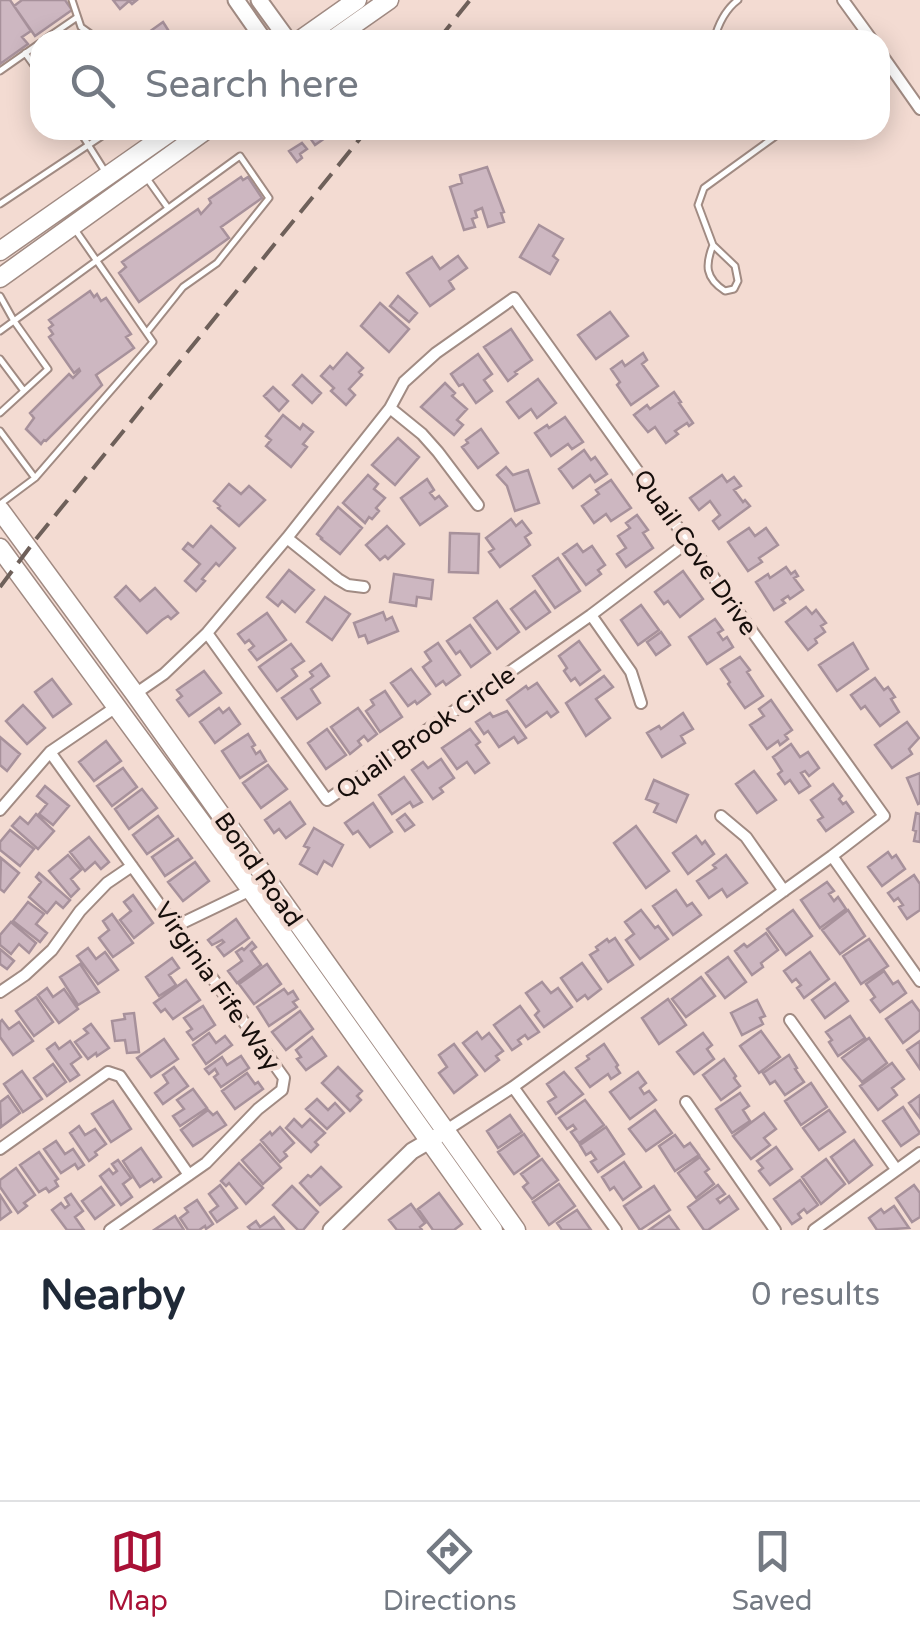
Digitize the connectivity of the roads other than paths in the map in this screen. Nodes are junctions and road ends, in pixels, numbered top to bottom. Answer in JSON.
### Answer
{"nodes":[{"id":1,"x":72,"y":0,"type":"edge"},
{"id":2,"x":236,"y":0,"type":"edge"},
{"id":3,"x":259,"y":0,"type":"edge"},
{"id":4,"x":357,"y":0,"type":"edge"},
{"id":5,"x":389,"y":0,"type":"edge"},
{"id":6,"x":738,"y":0,"type":"edge"},
{"id":7,"x":843,"y":0,"type":"edge"},
{"id":8,"x":76,"y":18,"type":"junction"},
{"id":9,"x":60,"y":30,"type":"edge"},
{"id":10,"x":84,"y":30,"type":"edge"},
{"id":11,"x":257,"y":30,"type":"edge"},
{"id":12,"x":281,"y":30,"type":"edge"},
{"id":13,"x":314,"y":30,"type":"edge"},
{"id":14,"x":346,"y":30,"type":"edge"},
{"id":15,"x":716,"y":30,"type":"edge"},
{"id":16,"x":865,"y":30,"type":"edge"},
{"id":17,"x":30,"y":51,"type":"edge"},
{"id":18,"x":26,"y":53,"type":"junction"},
{"id":19,"x":30,"y":59,"type":"edge"},
{"id":20,"x":890,"y":69,"type":"edge"},
{"id":21,"x":0,"y":71,"type":"edge"},
{"id":22,"x":920,"y":109,"type":"edge"},
{"id":23,"x":87,"y":140,"type":"edge"},
{"id":24,"x":97,"y":140,"type":"edge"},
{"id":25,"x":158,"y":140,"type":"edge"},
{"id":26,"x":173,"y":140,"type":"edge"},
{"id":27,"x":192,"y":140,"type":"edge"},
{"id":28,"x":770,"y":140,"type":"edge"},
{"id":29,"x":90,"y":145,"type":"junction"},
{"id":30,"x":144,"y":174,"type":"junction"},
{"id":31,"x":108,"y":176,"type":"junction"},
{"id":32,"x":0,"y":204,"type":"edge"},
{"id":33,"x":168,"y":208,"type":"junction"},
{"id":34,"x":80,"y":220,"type":"junction"},
{"id":35,"x":713,"y":245,"type":"junction"},
{"id":36,"x":0,"y":250,"type":"edge"},
{"id":37,"x":97,"y":260,"type":"junction"},
{"id":38,"x":0,"y":278,"type":"edge"},
{"id":39,"x":0,"y":296,"type":"edge"},
{"id":40,"x":14,"y":321,"type":"junction"},
{"id":41,"x":0,"y":331,"type":"edge"},
{"id":42,"x":147,"y":332,"type":"junction"},
{"id":43,"x":0,"y":359,"type":"edge"},
{"id":44,"x":24,"y":391,"type":"junction"},
{"id":45,"x":390,"y":408,"type":"junction"},
{"id":46,"x":0,"y":413,"type":"edge"},
{"id":47,"x":0,"y":431,"type":"edge"},
{"id":48,"x":35,"y":478,"type":"junction"},
{"id":49,"x":478,"y":505,"type":"dead end"},
{"id":50,"x":0,"y":507,"type":"edge"},
{"id":51,"x":287,"y":538,"type":"junction"},
{"id":52,"x":689,"y":541,"type":"junction"},
{"id":53,"x":0,"y":548,"type":"edge"},
{"id":54,"x":364,"y":586,"type":"dead end"},
{"id":55,"x":44,"y":608,"type":"junction"},
{"id":56,"x":591,"y":616,"type":"junction"},
{"id":57,"x":207,"y":633,"type":"junction"},
{"id":58,"x":135,"y":694,"type":"junction"},
{"id":59,"x":641,"y":703,"type":"dead end"},
{"id":60,"x":116,"y":706,"type":"junction"},
{"id":61,"x":50,"y":752,"type":"junction"},
{"id":62,"x":208,"y":797,"type":"junction"},
{"id":63,"x":0,"y":810,"type":"edge"},
{"id":64,"x":721,"y":816,"type":"dead end"},
{"id":65,"x":832,"y":856,"type":"junction"},
{"id":66,"x":132,"y":866,"type":"junction"},
{"id":67,"x":251,"y":890,"type":"junction"},
{"id":68,"x":784,"y":891,"type":"junction"},
{"id":69,"x":176,"y":926,"type":"junction"},
{"id":70,"x":332,"y":971,"type":"junction"},
{"id":71,"x":920,"y":980,"type":"edge"},
{"id":72,"x":0,"y":992,"type":"edge"},
{"id":73,"x":790,"y":1020,"type":"dead end"},
{"id":74,"x":512,"y":1087,"type":"junction"},
{"id":75,"x":686,"y":1102,"type":"dead end"},
{"id":76,"x":437,"y":1136,"type":"junction"},
{"id":77,"x":0,"y":1149,"type":"edge"},
{"id":78,"x":920,"y":1153,"type":"edge"},
{"id":79,"x":896,"y":1169,"type":"junction"},
{"id":80,"x":189,"y":1175,"type":"junction"},
{"id":81,"x":110,"y":1230,"type":"edge"},
{"id":82,"x":331,"y":1230,"type":"edge"},
{"id":83,"x":493,"y":1230,"type":"edge"},
{"id":84,"x":516,"y":1230,"type":"edge"},
{"id":85,"x":616,"y":1230,"type":"edge"},
{"id":86,"x":775,"y":1230,"type":"edge"},
{"id":87,"x":814,"y":1230,"type":"edge"}],
"edges":[{"from":1,"to":8,"type":"lane"},
{"from":2,"to":11,"type":"street"},
{"from":3,"to":12,"type":"street"},
{"from":4,"to":13,"type":"main road"},
{"from":5,"to":14,"type":"main road"},
{"from":6,"to":15,"type":"lane"},
{"from":7,"to":16,"type":"street"},
{"from":8,"to":9,"type":"lane"},
{"from":8,"to":10,"type":"lane"},
{"from":17,"to":18,"type":"lane"},
{"from":18,"to":19,"type":"lane"},
{"from":18,"to":21,"type":"lane"},
{"from":20,"to":22,"type":"street"},
{"from":23,"to":29,"type":"lane"},
{"from":24,"to":29,"type":"lane"},
{"from":25,"to":31,"type":"main road"},
{"from":26,"to":30,"type":"main road"},
{"from":27,"to":30,"type":"main road"},
{"from":28,"to":35,"type":"lane"},
{"from":29,"to":31,"type":"lane"},
{"from":29,"to":32,"type":"lane"},
{"from":30,"to":33,"type":"lane"},
{"from":30,"to":34,"type":"main road"},
{"from":31,"to":34,"type":"main road"},
{"from":31,"to":36,"type":"main road"},
{"from":33,"to":37,"type":"lane"},
{"from":33,"to":42,"type":"lane"},
{"from":34,"to":37,"type":"lane"},
{"from":34,"to":38,"type":"main road"},
{"from":35,"to":35,"type":"lane"},
{"from":37,"to":40,"type":"lane"},
{"from":37,"to":42,"type":"lane"},
{"from":39,"to":40,"type":"lane"},
{"from":40,"to":41,"type":"lane"},
{"from":40,"to":44,"type":"lane"},
{"from":42,"to":48,"type":"lane"},
{"from":43,"to":44,"type":"lane"},
{"from":44,"to":46,"type":"lane"},
{"from":45,"to":49,"type":"street"},
{"from":45,"to":51,"type":"street","name":"Quail Cove Drive"},
{"from":45,"to":52,"type":"street","name":"Quail Cove Drive"},
{"from":47,"to":48,"type":"lane"},
{"from":48,"to":50,"type":"lane"},
{"from":50,"to":58,"type":"main road","name":"Bond Road"},
{"from":51,"to":54,"type":"street"},
{"from":51,"to":57,"type":"street","name":"Quail Cove Drive"},
{"from":52,"to":56,"type":"street","name":"Quail Brook Circle"},
{"from":52,"to":65,"type":"street","name":"Quail Cove Drive"},
{"from":53,"to":55,"type":"main road","name":"Bond Road"},
{"from":55,"to":58,"type":"main road"},
{"from":55,"to":60,"type":"main road","name":"Bond Road"},
{"from":56,"to":57,"type":"street","name":"Quail Brook Circle"},
{"from":56,"to":59,"type":"street"},
{"from":57,"to":58,"type":"street","name":"Quail Cove Drive"},
{"from":58,"to":62,"type":"main road","name":"Bond Road"},
{"from":60,"to":61,"type":"street"},
{"from":60,"to":62,"type":"main road"},
{"from":60,"to":67,"type":"main road","name":"Bond Road"},
{"from":61,"to":63,"type":"street"},
{"from":61,"to":66,"type":"street","name":"Virginia Fife Way"},
{"from":62,"to":70,"type":"main road","name":"Bond Road"},
{"from":64,"to":68,"type":"street"},
{"from":65,"to":68,"type":"street","name":"Quail Cove Drive"},
{"from":65,"to":71,"type":"street"},
{"from":66,"to":69,"type":"street","name":"Virginia Fife Way"},
{"from":66,"to":72,"type":"street"},
{"from":67,"to":69,"type":"street"},
{"from":67,"to":70,"type":"main road"},
{"from":67,"to":76,"type":"main road","name":"Bond Road"},
{"from":68,"to":74,"type":"street","name":"Quail Cove Drive"},
{"from":69,"to":80,"type":"street","name":"Virginia Fife Way"},
{"from":70,"to":76,"type":"main road","name":"Bond Road"},
{"from":73,"to":79,"type":"street"},
{"from":74,"to":76,"type":"street","name":"Quail Cove Drive"},
{"from":74,"to":85,"type":"street"},
{"from":75,"to":86,"type":"street"},
{"from":76,"to":82,"type":"street"},
{"from":76,"to":83,"type":"main road","name":"Bond Road"},
{"from":76,"to":84,"type":"main road","name":"Bond Road"},
{"from":77,"to":80,"type":"street"},
{"from":78,"to":79,"type":"street"},
{"from":79,"to":87,"type":"street"},
{"from":80,"to":81,"type":"street","name":"Virginia Fife Way"}]}
